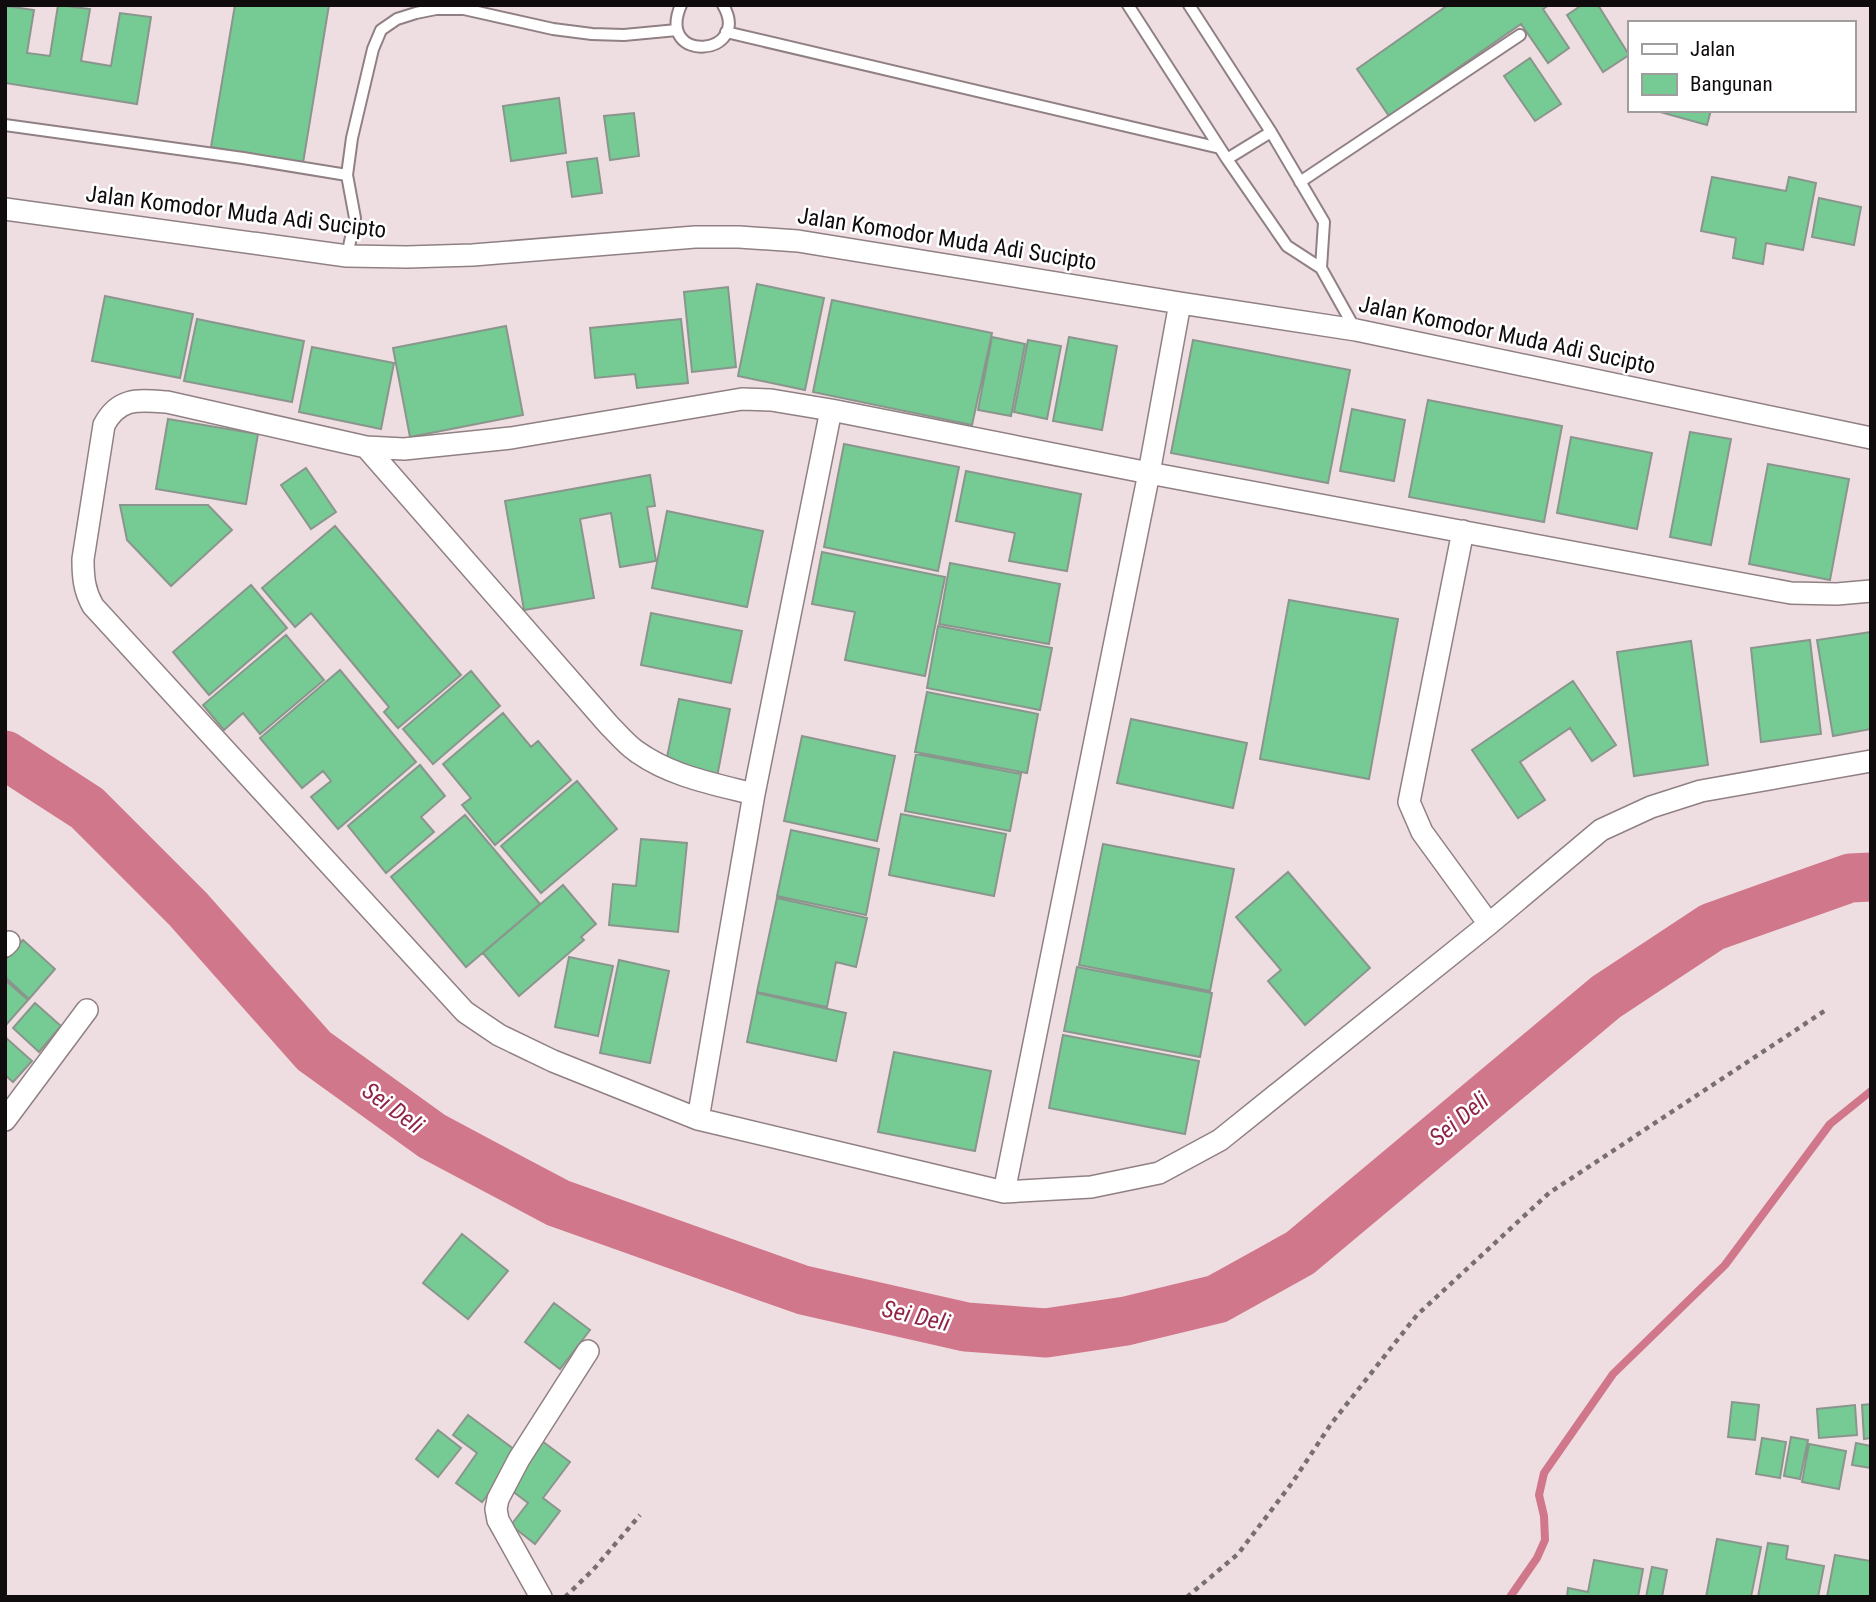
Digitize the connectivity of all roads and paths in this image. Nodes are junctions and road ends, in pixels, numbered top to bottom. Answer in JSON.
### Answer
{"nodes":[{"id":1,"x":681,"y":5,"type":"edge"},
{"id":2,"x":723,"y":5,"type":"edge"},
{"id":3,"x":1128,"y":5,"type":"edge"},
{"id":4,"x":1189,"y":5,"type":"edge"},
{"id":5,"x":463,"y":7,"type":"edge"},
{"id":6,"x":677,"y":30,"type":"junction"},
{"id":7,"x":726,"y":32,"type":"junction"},
{"id":8,"x":1520,"y":35,"type":"dead end"},
{"id":9,"x":5,"y":125,"type":"edge"},
{"id":10,"x":1271,"y":132,"type":"junction"},
{"id":11,"x":1220,"y":148,"type":"junction"},
{"id":12,"x":1227,"y":159,"type":"junction"},
{"id":13,"x":347,"y":176,"type":"junction"},
{"id":14,"x":1300,"y":182,"type":"junction"},
{"id":15,"x":5,"y":209,"type":"edge"},
{"id":16,"x":347,"y":256,"type":"junction"},
{"id":17,"x":1321,"y":268,"type":"junction"},
{"id":18,"x":1180,"y":303,"type":"junction"},
{"id":19,"x":1356,"y":330,"type":"junction"},
{"id":20,"x":831,"y":410,"type":"junction"},
{"id":21,"x":1871,"y":438,"type":"edge"},
{"id":22,"x":366,"y":447,"type":"junction"},
{"id":23,"x":1149,"y":473,"type":"junction"},
{"id":24,"x":1463,"y":531,"type":"junction"},
{"id":25,"x":1871,"y":591,"type":"edge"},
{"id":26,"x":1871,"y":761,"type":"edge"},
{"id":27,"x":754,"y":794,"type":"junction"},
{"id":28,"x":1489,"y":924,"type":"junction"},
{"id":29,"x":87,"y":1010,"type":"dead end"},
{"id":30,"x":1826,"y":1010,"type":"dead end"},
{"id":31,"x":698,"y":1119,"type":"junction"},
{"id":32,"x":5,"y":1120,"type":"edge"},
{"id":33,"x":1004,"y":1192,"type":"junction"},
{"id":34,"x":588,"y":1351,"type":"dead end"},
{"id":35,"x":640,"y":1515,"type":"dead end"},
{"id":36,"x":541,"y":1597,"type":"edge"},
{"id":37,"x":565,"y":1597,"type":"edge"},
{"id":38,"x":1187,"y":1597,"type":"edge"}],
"edges":[{"from":1,"to":6,"type":"lane"},
{"from":2,"to":7,"type":"lane"},
{"from":3,"to":11,"type":"lane"},
{"from":4,"to":10,"type":"lane"},
{"from":5,"to":6,"type":"lane"},
{"from":5,"to":13,"type":"lane"},
{"from":6,"to":7,"type":"lane"},
{"from":7,"to":11,"type":"lane"},
{"from":8,"to":14,"type":"lane"},
{"from":9,"to":13,"type":"lane"},
{"from":10,"to":12,"type":"lane"},
{"from":10,"to":14,"type":"lane"},
{"from":11,"to":12,"type":"lane"},
{"from":12,"to":17,"type":"lane"},
{"from":13,"to":16,"type":"lane"},
{"from":14,"to":17,"type":"lane"},
{"from":15,"to":16,"type":"street","name":"Jalan Komodor Muda Adi Sucipto"},
{"from":16,"to":18,"type":"street","name":"Jalan Komodor Muda Adi Sucipto"},
{"from":17,"to":19,"type":"lane"},
{"from":18,"to":19,"type":"street","name":"Jalan Komodor Muda Adi Sucipto"},
{"from":18,"to":23,"type":"street"},
{"from":19,"to":21,"type":"street","name":"Jalan Komodor Muda Adi Sucipto"},
{"from":20,"to":22,"type":"street"},
{"from":20,"to":23,"type":"street"},
{"from":20,"to":27,"type":"street"},
{"from":22,"to":27,"type":"street"},
{"from":22,"to":31,"type":"street"},
{"from":23,"to":24,"type":"street"},
{"from":23,"to":33,"type":"street"},
{"from":24,"to":25,"type":"street"},
{"from":24,"to":28,"type":"street"},
{"from":26,"to":28,"type":"street"},
{"from":27,"to":31,"type":"street"},
{"from":28,"to":33,"type":"street"},
{"from":29,"to":32,"type":"street"},
{"from":30,"to":38,"type":"path"},
{"from":31,"to":33,"type":"street"},
{"from":34,"to":36,"type":"street"},
{"from":35,"to":37,"type":"path"}]}
